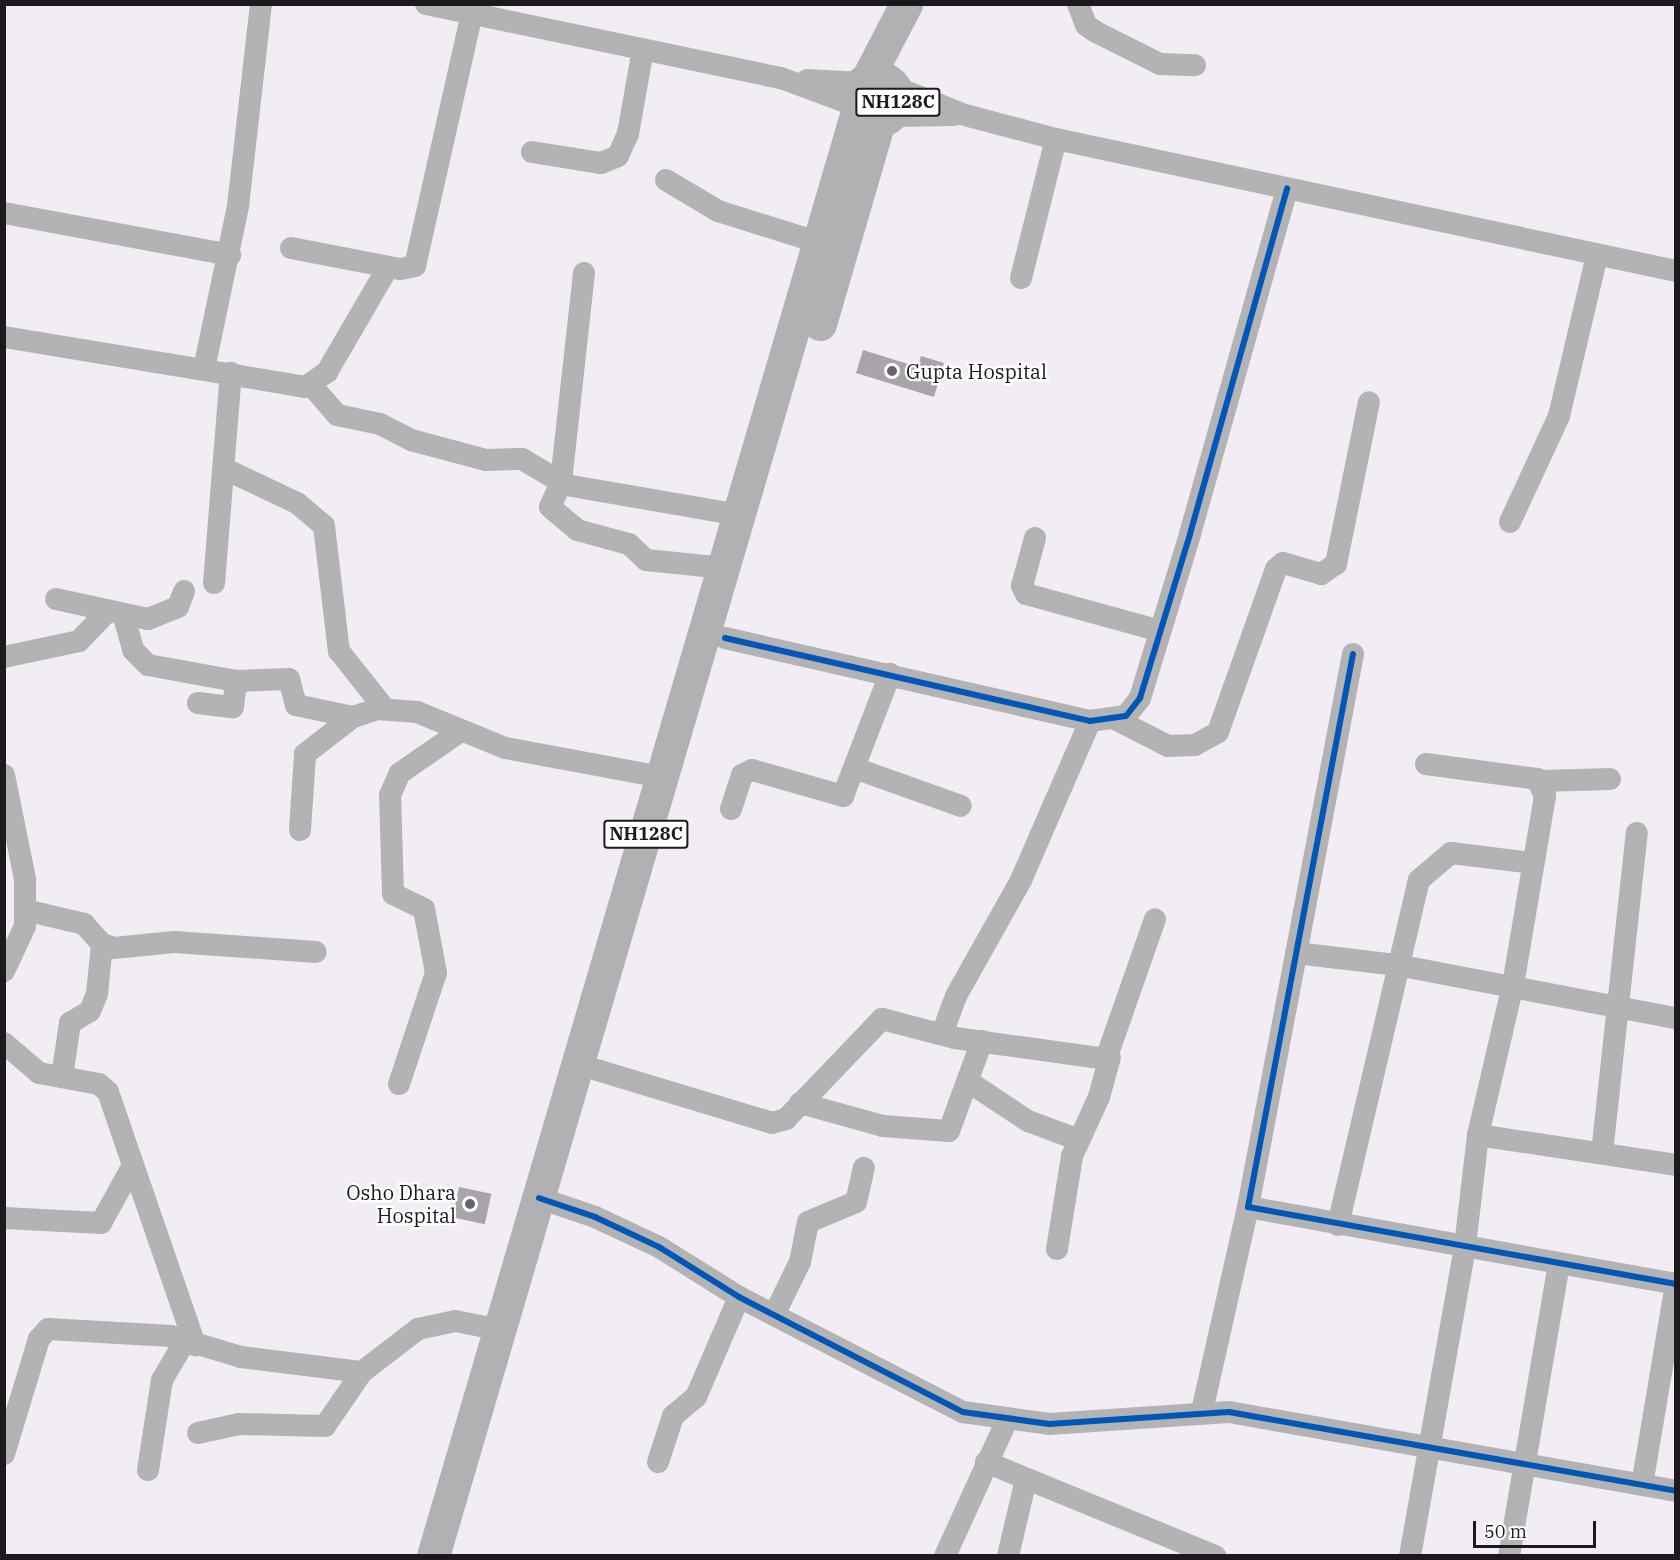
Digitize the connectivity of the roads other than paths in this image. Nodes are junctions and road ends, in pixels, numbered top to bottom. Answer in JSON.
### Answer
{"nodes":[{"id":1,"x":261,"y":4,"type":"edge"},
{"id":2,"x":426,"y":4,"type":"edge"},
{"id":3,"x":906,"y":4,"type":"edge"},
{"id":4,"x":910,"y":4,"type":"edge"},
{"id":5,"x":1078,"y":4,"type":"edge"},
{"id":6,"x":472,"y":14,"type":"junction"},
{"id":7,"x":644,"y":49,"type":"junction"},
{"id":8,"x":1195,"y":65,"type":"dead end"},
{"id":9,"x":874,"y":98,"type":"junction"},
{"id":10,"x":1056,"y":139,"type":"junction"},
{"id":11,"x":532,"y":152,"type":"dead end"},
{"id":12,"x":666,"y":180,"type":"dead end"},
{"id":13,"x":1287,"y":188,"type":"junction"},
{"id":14,"x":4,"y":213,"type":"edge"},
{"id":15,"x":820,"y":243,"type":"junction"},
{"id":16,"x":291,"y":248,"type":"dead end"},
{"id":17,"x":230,"y":255,"type":"junction"},
{"id":18,"x":1597,"y":255,"type":"junction"},
{"id":19,"x":388,"y":267,"type":"junction"},
{"id":20,"x":1676,"y":272,"type":"edge"},
{"id":21,"x":584,"y":273,"type":"dead end"},
{"id":22,"x":1021,"y":278,"type":"dead end"},
{"id":23,"x":4,"y":337,"type":"edge"},
{"id":24,"x":204,"y":369,"type":"junction"},
{"id":25,"x":231,"y":373,"type":"junction"},
{"id":26,"x":312,"y":386,"type":"junction"},
{"id":27,"x":1369,"y":402,"type":"dead end"},
{"id":28,"x":225,"y":469,"type":"junction"},
{"id":29,"x":561,"y":483,"type":"junction"},
{"id":30,"x":740,"y":515,"type":"junction"},
{"id":31,"x":1510,"y":522,"type":"dead end"},
{"id":32,"x":1035,"y":538,"type":"dead end"},
{"id":33,"x":725,"y":568,"type":"junction"},
{"id":34,"x":214,"y":583,"type":"dead end"},
{"id":35,"x":184,"y":591,"type":"dead end"},
{"id":36,"x":56,"y":599,"type":"dead end"},
{"id":37,"x":115,"y":613,"type":"junction"},
{"id":38,"x":1161,"y":631,"type":"junction"},
{"id":39,"x":725,"y":638,"type":"junction"},
{"id":40,"x":1353,"y":654,"type":"dead end"},
{"id":41,"x":4,"y":657,"type":"edge"},
{"id":42,"x":890,"y":674,"type":"junction"},
{"id":43,"x":236,"y":681,"type":"junction"},
{"id":44,"x":198,"y":703,"type":"dead end"},
{"id":45,"x":385,"y":709,"type":"junction"},
{"id":46,"x":353,"y":717,"type":"junction"},
{"id":47,"x":1117,"y":720,"type":"junction"},
{"id":48,"x":1090,"y":721,"type":"junction"},
{"id":49,"x":458,"y":733,"type":"junction"},
{"id":50,"x":1426,"y":764,"type":"dead end"},
{"id":51,"x":857,"y":769,"type":"junction"},
{"id":52,"x":4,"y":774,"type":"edge"},
{"id":53,"x":662,"y":777,"type":"junction"},
{"id":54,"x":1610,"y":779,"type":"dead end"},
{"id":55,"x":1541,"y":781,"type":"junction"},
{"id":56,"x":8,"y":801,"type":"edge"},
{"id":57,"x":961,"y":806,"type":"dead end"},
{"id":58,"x":731,"y":809,"type":"dead end"},
{"id":59,"x":300,"y":830,"type":"dead end"},
{"id":60,"x":1637,"y":833,"type":"dead end"},
{"id":61,"x":1533,"y":863,"type":"junction"},
{"id":62,"x":25,"y":910,"type":"junction"},
{"id":63,"x":1155,"y":919,"type":"dead end"},
{"id":64,"x":102,"y":944,"type":"junction"},
{"id":65,"x":316,"y":952,"type":"dead end"},
{"id":66,"x":1296,"y":953,"type":"junction"},
{"id":67,"x":1397,"y":965,"type":"junction"},
{"id":68,"x":4,"y":971,"type":"edge"},
{"id":69,"x":1513,"y":985,"type":"junction"},
{"id":70,"x":1620,"y":1006,"type":"junction"},
{"id":71,"x":1676,"y":1018,"type":"edge"},
{"id":72,"x":942,"y":1034,"type":"junction"},
{"id":73,"x":982,"y":1041,"type":"junction"},
{"id":74,"x":4,"y":1043,"type":"edge"},
{"id":75,"x":1110,"y":1057,"type":"junction"},
{"id":76,"x":597,"y":1070,"type":"junction"},
{"id":77,"x":62,"y":1077,"type":"junction"},
{"id":78,"x":969,"y":1082,"type":"junction"},
{"id":79,"x":399,"y":1084,"type":"dead end"},
{"id":80,"x":800,"y":1103,"type":"junction"},
{"id":81,"x":1478,"y":1136,"type":"junction"},
{"id":82,"x":1079,"y":1140,"type":"junction"},
{"id":83,"x":1602,"y":1153,"type":"junction"},
{"id":84,"x":133,"y":1165,"type":"junction"},
{"id":85,"x":1676,"y":1165,"type":"edge"},
{"id":86,"x":864,"y":1168,"type":"dead end"},
{"id":87,"x":549,"y":1201,"type":"junction"},
{"id":88,"x":1248,"y":1207,"type":"junction"},
{"id":89,"x":4,"y":1218,"type":"edge"},
{"id":90,"x":1338,"y":1225,"type":"junction"},
{"id":91,"x":1465,"y":1246,"type":"junction"},
{"id":92,"x":1057,"y":1249,"type":"dead end"},
{"id":93,"x":1559,"y":1264,"type":"junction"},
{"id":94,"x":1676,"y":1285,"type":"edge"},
{"id":95,"x":739,"y":1297,"type":"junction"},
{"id":96,"x":774,"y":1315,"type":"junction"},
{"id":97,"x":501,"y":1330,"type":"junction"},
{"id":98,"x":190,"y":1343,"type":"junction"},
{"id":99,"x":362,"y":1372,"type":"junction"},
{"id":100,"x":1202,"y":1411,"type":"junction"},
{"id":101,"x":1006,"y":1422,"type":"junction"},
{"id":102,"x":198,"y":1433,"type":"dead end"},
{"id":103,"x":1427,"y":1445,"type":"junction"},
{"id":104,"x":4,"y":1454,"type":"edge"},
{"id":105,"x":658,"y":1462,"type":"dead end"},
{"id":106,"x":986,"y":1462,"type":"junction"},
{"id":107,"x":1524,"y":1466,"type":"junction"},
{"id":108,"x":148,"y":1470,"type":"dead end"},
{"id":109,"x":1026,"y":1479,"type":"junction"},
{"id":110,"x":1642,"y":1485,"type":"junction"},
{"id":111,"x":1676,"y":1491,"type":"edge"},
{"id":112,"x":433,"y":1556,"type":"edge"},
{"id":113,"x":453,"y":1556,"type":"edge"},
{"id":114,"x":945,"y":1556,"type":"edge"},
{"id":115,"x":1008,"y":1556,"type":"edge"},
{"id":116,"x":1215,"y":1556,"type":"edge"},
{"id":117,"x":1410,"y":1556,"type":"edge"},
{"id":118,"x":1509,"y":1556,"type":"edge"}],
"edges":[{"from":1,"to":17,"type":"street"},
{"from":2,"to":6,"type":"street"},
{"from":3,"to":9,"type":"highway","number":"NH128C"},
{"from":4,"to":9,"type":"highway","number":"NH128C"},
{"from":5,"to":8,"type":"street"},
{"from":6,"to":7,"type":"street"},
{"from":6,"to":19,"type":"street"},
{"from":7,"to":9,"type":"street"},
{"from":7,"to":11,"type":"street"},
{"from":9,"to":10,"type":"street"},
{"from":9,"to":15,"type":"highway","number":"NH128C"},
{"from":9,"to":39,"type":"highway","number":"NH128C"},
{"from":10,"to":13,"type":"street"},
{"from":10,"to":22,"type":"street"},
{"from":12,"to":15,"type":"street"},
{"from":13,"to":18,"type":"street"},
{"from":13,"to":38,"type":"street"},
{"from":14,"to":17,"type":"street"},
{"from":15,"to":30,"type":"highway","number":"NH128C"},
{"from":16,"to":19,"type":"street"},
{"from":17,"to":24,"type":"street"},
{"from":18,"to":20,"type":"street"},
{"from":18,"to":31,"type":"street"},
{"from":19,"to":26,"type":"street"},
{"from":21,"to":29,"type":"street"},
{"from":23,"to":24,"type":"street"},
{"from":24,"to":25,"type":"street"},
{"from":25,"to":26,"type":"street"},
{"from":25,"to":28,"type":"street"},
{"from":26,"to":29,"type":"street"},
{"from":27,"to":47,"type":"street"},
{"from":28,"to":34,"type":"street"},
{"from":28,"to":45,"type":"street"},
{"from":29,"to":30,"type":"street"},
{"from":29,"to":33,"type":"street"},
{"from":30,"to":33,"type":"highway","number":"NH128C"},
{"from":32,"to":38,"type":"street"},
{"from":33,"to":53,"type":"highway","number":"NH128C"},
{"from":35,"to":37,"type":"street"},
{"from":36,"to":37,"type":"street"},
{"from":37,"to":41,"type":"street"},
{"from":37,"to":43,"type":"street"},
{"from":38,"to":47,"type":"street"},
{"from":39,"to":42,"type":"street"},
{"from":39,"to":76,"type":"highway","number":"NH128C"},
{"from":40,"to":66,"type":"street"},
{"from":42,"to":48,"type":"street"},
{"from":42,"to":51,"type":"street"},
{"from":43,"to":44,"type":"street"},
{"from":43,"to":46,"type":"street"},
{"from":45,"to":46,"type":"street"},
{"from":45,"to":49,"type":"street"},
{"from":46,"to":59,"type":"street"},
{"from":47,"to":48,"type":"street"},
{"from":48,"to":72,"type":"street"},
{"from":49,"to":53,"type":"street"},
{"from":49,"to":79,"type":"street"},
{"from":50,"to":55,"type":"street"},
{"from":51,"to":57,"type":"street"},
{"from":51,"to":58,"type":"street"},
{"from":52,"to":56,"type":"street"},
{"from":53,"to":87,"type":"highway","number":"NH128C"},
{"from":54,"to":55,"type":"street"},
{"from":55,"to":61,"type":"street"},
{"from":56,"to":62,"type":"street"},
{"from":60,"to":70,"type":"street"},
{"from":61,"to":67,"type":"street"},
{"from":61,"to":69,"type":"street"},
{"from":62,"to":64,"type":"street"},
{"from":62,"to":68,"type":"street"},
{"from":63,"to":75,"type":"street"},
{"from":64,"to":65,"type":"street"},
{"from":64,"to":77,"type":"street"},
{"from":66,"to":67,"type":"street"},
{"from":66,"to":88,"type":"street"},
{"from":67,"to":69,"type":"street"},
{"from":67,"to":90,"type":"street"},
{"from":69,"to":70,"type":"street"},
{"from":69,"to":81,"type":"street"},
{"from":70,"to":71,"type":"street"},
{"from":70,"to":83,"type":"street"},
{"from":72,"to":73,"type":"street"},
{"from":72,"to":80,"type":"street"},
{"from":73,"to":75,"type":"street"},
{"from":73,"to":78,"type":"street"},
{"from":74,"to":77,"type":"street"},
{"from":75,"to":82,"type":"street"},
{"from":76,"to":80,"type":"street"},
{"from":76,"to":87,"type":"highway","number":"NH128C"},
{"from":77,"to":84,"type":"street"},
{"from":78,"to":80,"type":"street"},
{"from":78,"to":82,"type":"street"},
{"from":81,"to":83,"type":"street"},
{"from":81,"to":91,"type":"street"},
{"from":82,"to":92,"type":"street"},
{"from":83,"to":85,"type":"street"},
{"from":84,"to":89,"type":"street"},
{"from":84,"to":98,"type":"street"},
{"from":86,"to":96,"type":"street"},
{"from":87,"to":95,"type":"street"},
{"from":87,"to":97,"type":"highway","number":"NH128C"},
{"from":87,"to":113,"type":"highway","number":"NH128C"},
{"from":88,"to":90,"type":"street"},
{"from":88,"to":100,"type":"street"},
{"from":90,"to":91,"type":"street"},
{"from":91,"to":93,"type":"street"},
{"from":91,"to":103,"type":"street"},
{"from":93,"to":94,"type":"street"},
{"from":93,"to":107,"type":"street"},
{"from":94,"to":110,"type":"street"},
{"from":95,"to":96,"type":"street"},
{"from":95,"to":105,"type":"street"},
{"from":96,"to":101,"type":"street"},
{"from":97,"to":99,"type":"street"},
{"from":97,"to":112,"type":"highway","number":"NH128C"},
{"from":98,"to":99,"type":"street"},
{"from":98,"to":104,"type":"street"},
{"from":98,"to":108,"type":"street"},
{"from":99,"to":102,"type":"street"},
{"from":100,"to":101,"type":"street"},
{"from":100,"to":103,"type":"street"},
{"from":101,"to":106,"type":"street"},
{"from":103,"to":107,"type":"street"},
{"from":103,"to":117,"type":"street"},
{"from":106,"to":109,"type":"street"},
{"from":106,"to":114,"type":"street"},
{"from":107,"to":110,"type":"street"},
{"from":107,"to":118,"type":"street"},
{"from":109,"to":115,"type":"street"},
{"from":109,"to":116,"type":"street"},
{"from":110,"to":111,"type":"street"}]}
